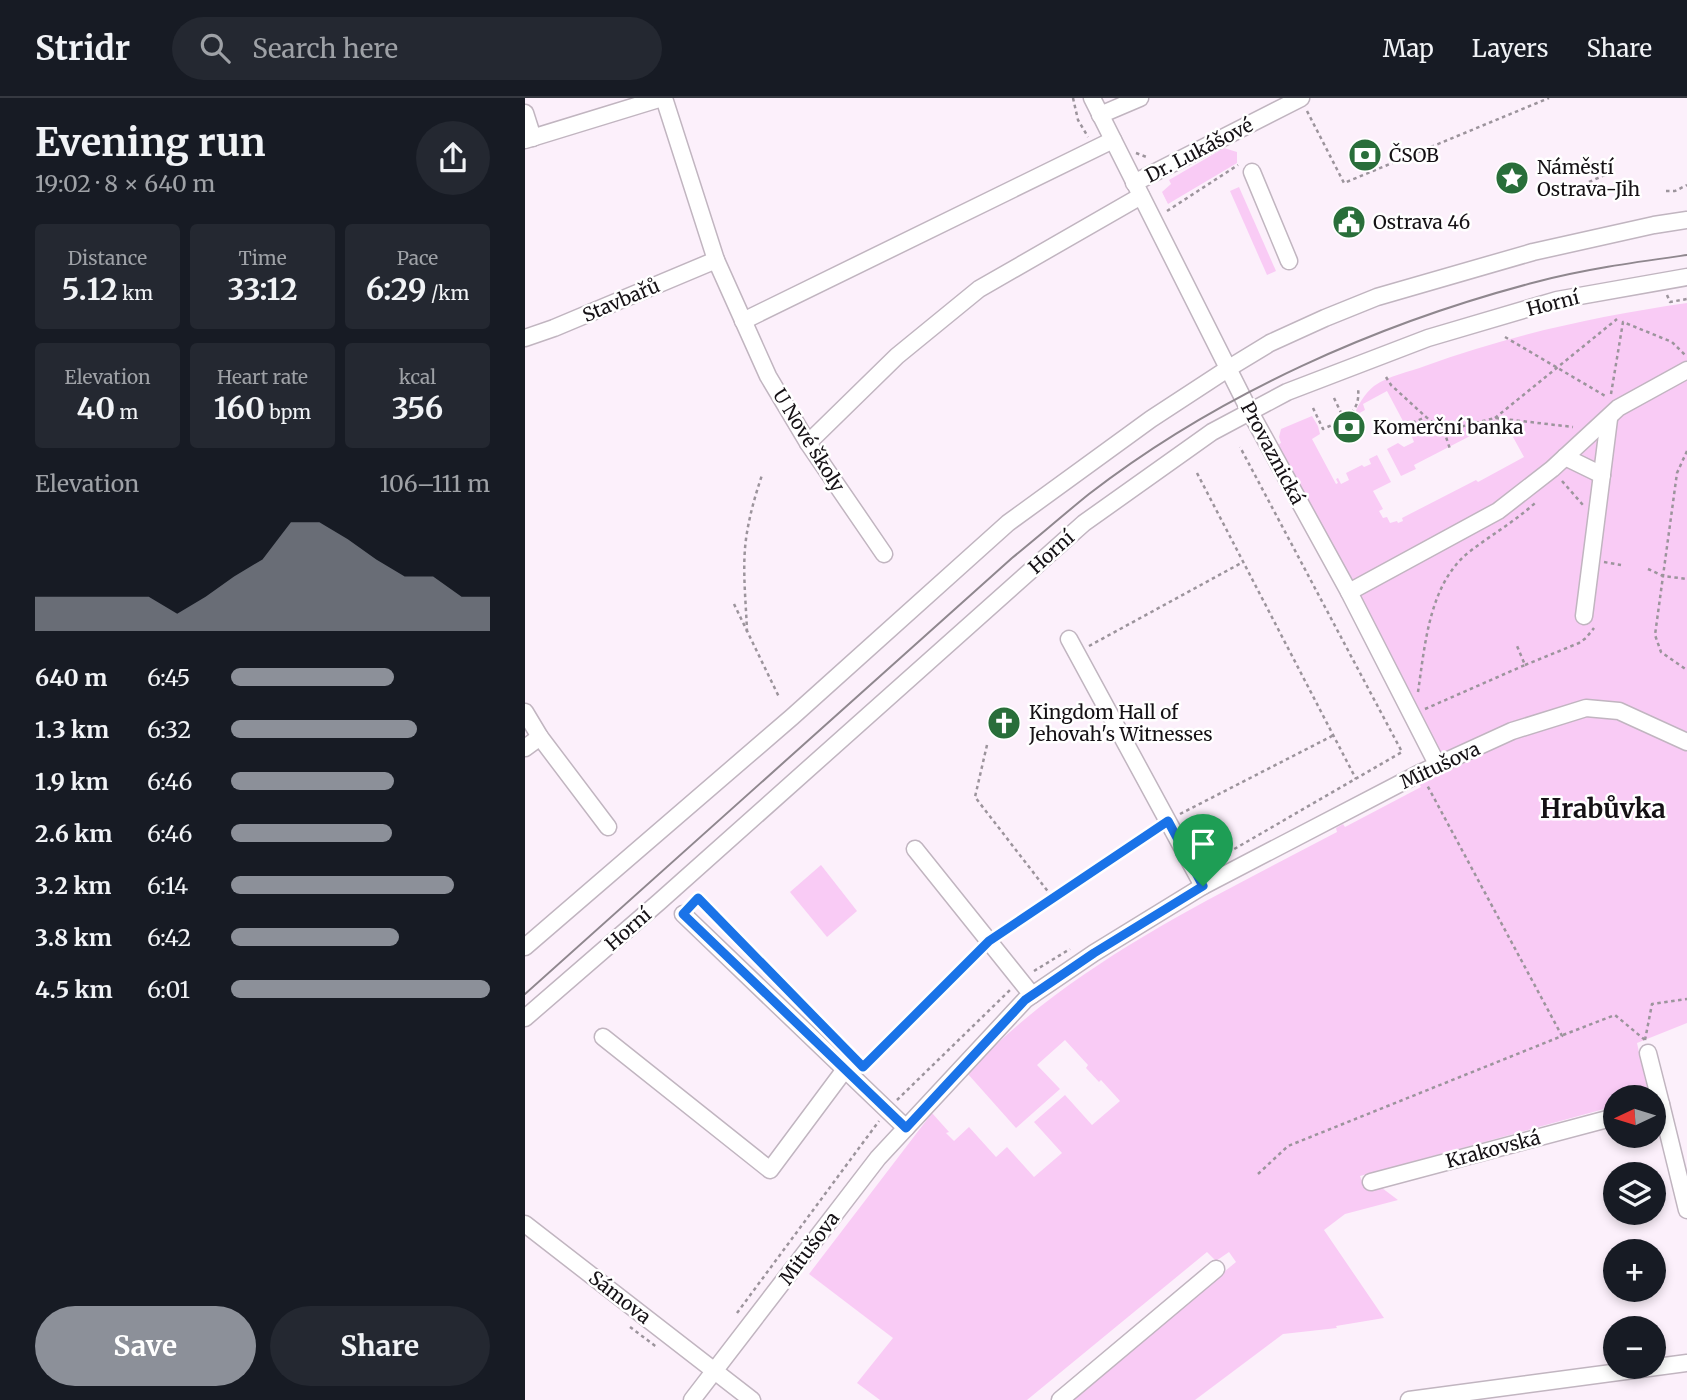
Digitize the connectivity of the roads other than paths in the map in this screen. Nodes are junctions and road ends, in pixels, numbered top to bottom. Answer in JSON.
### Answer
{"nodes":[{"id":1,"x":663,"y":98,"type":"edge"},
{"id":2,"x":1092,"y":98,"type":"edge"},
{"id":3,"x":1140,"y":98,"type":"edge"},
{"id":4,"x":1301,"y":98,"type":"edge"},
{"id":5,"x":525,"y":113,"type":"edge"},
{"id":6,"x":1100,"y":115,"type":"junction"},
{"id":7,"x":529,"y":139,"type":"edge"},
{"id":8,"x":1113,"y":140,"type":"junction"},
{"id":9,"x":1249,"y":166,"type":"road end"},
{"id":10,"x":1137,"y":190,"type":"junction"},
{"id":11,"x":1687,"y":220,"type":"edge"},
{"id":12,"x":716,"y":260,"type":"junction"},
{"id":13,"x":1289,"y":261,"type":"dead end"},
{"id":14,"x":1687,"y":277,"type":"edge"},
{"id":15,"x":743,"y":321,"type":"junction"},
{"id":16,"x":525,"y":338,"type":"edge"},
{"id":17,"x":1229,"y":368,"type":"junction"},
{"id":18,"x":1687,"y":370,"type":"edge"},
{"id":19,"x":1249,"y":410,"type":"junction"},
{"id":20,"x":1609,"y":419,"type":"junction"},
{"id":21,"x":808,"y":443,"type":"junction"},
{"id":22,"x":1565,"y":457,"type":"junction"},
{"id":23,"x":1602,"y":475,"type":"junction"},
{"id":24,"x":884,"y":554,"type":"dead end"},
{"id":25,"x":1349,"y":592,"type":"junction"},
{"id":26,"x":1584,"y":616,"type":"dead end"},
{"id":27,"x":1073,"y":646,"type":"road end"},
{"id":28,"x":525,"y":712,"type":"edge"},
{"id":29,"x":540,"y":737,"type":"junction"},
{"id":30,"x":1687,"y":742,"type":"edge"},
{"id":31,"x":525,"y":748,"type":"edge"},
{"id":32,"x":1437,"y":764,"type":"junction"},
{"id":33,"x":608,"y":827,"type":"dead end"},
{"id":34,"x":915,"y":849,"type":"dead end"},
{"id":35,"x":1203,"y":886,"type":"junction"},
{"id":36,"x":683,"y":914,"type":"road end"},
{"id":37,"x":525,"y":947,"type":"edge"},
{"id":38,"x":1032,"y":995,"type":"junction"},
{"id":39,"x":525,"y":1018,"type":"edge"},
{"id":40,"x":603,"y":1037,"type":"dead end"},
{"id":41,"x":1647,"y":1046,"type":"road end"},
{"id":42,"x":846,"y":1068,"type":"junction"},
{"id":43,"x":1654,"y":1085,"type":"edge"},
{"id":44,"x":1603,"y":1120,"type":"edge"},
{"id":45,"x":906,"y":1128,"type":"junction"},
{"id":46,"x":1666,"y":1136,"type":"edge"},
{"id":47,"x":1371,"y":1182,"type":"dead end"},
{"id":48,"x":1687,"y":1210,"type":"edge"},
{"id":49,"x":525,"y":1224,"type":"edge"},
{"id":50,"x":1216,"y":1269,"type":"dead end"},
{"id":51,"x":1687,"y":1363,"type":"edge"},
{"id":52,"x":715,"y":1371,"type":"junction"},
{"id":53,"x":692,"y":1400,"type":"edge"},
{"id":54,"x":752,"y":1400,"type":"edge"},
{"id":55,"x":1060,"y":1400,"type":"edge"},
{"id":56,"x":1409,"y":1400,"type":"edge"}],
"edges":[{"from":1,"to":7,"type":"street"},
{"from":1,"to":12,"type":"street","name":"U Nové školy"},
{"from":2,"to":6,"type":"street","name":"Provaznická"},
{"from":3,"to":6,"type":"street"},
{"from":4,"to":10,"type":"street","name":"Dr. Lukášové"},
{"from":5,"to":7,"type":"street"},
{"from":6,"to":8,"type":"street","name":"Provaznická"},
{"from":8,"to":10,"type":"street","name":"Provaznická"},
{"from":8,"to":15,"type":"street"},
{"from":9,"to":13,"type":"street"},
{"from":10,"to":17,"type":"street","name":"Provaznická"},
{"from":10,"to":21,"type":"street","name":"Dr. Lukášové"},
{"from":11,"to":17,"type":"street"},
{"from":12,"to":15,"type":"street","name":"U Nové školy"},
{"from":12,"to":16,"type":"street","name":"Stavbařů"},
{"from":14,"to":19,"type":"street","name":"Horní"},
{"from":15,"to":21,"type":"street","name":"U Nové školy"},
{"from":17,"to":19,"type":"street","name":"Provaznická"},
{"from":17,"to":37,"type":"street"},
{"from":18,"to":20,"type":"street"},
{"from":19,"to":25,"type":"street","name":"Provaznická"},
{"from":19,"to":39,"type":"street","name":"Horní"},
{"from":20,"to":22,"type":"street"},
{"from":20,"to":23,"type":"street"},
{"from":21,"to":24,"type":"street","name":"U Nové školy"},
{"from":22,"to":23,"type":"street"},
{"from":22,"to":25,"type":"street"},
{"from":23,"to":26,"type":"street"},
{"from":25,"to":32,"type":"street","name":"Provaznická"},
{"from":27,"to":35,"type":"street"},
{"from":28,"to":29,"type":"street"},
{"from":29,"to":31,"type":"street"},
{"from":29,"to":33,"type":"street"},
{"from":30,"to":32,"type":"street","name":"Mitušova"},
{"from":32,"to":35,"type":"street","name":"Mitušova"},
{"from":34,"to":38,"type":"street"},
{"from":35,"to":38,"type":"street","name":"Mitušova"},
{"from":36,"to":42,"type":"street"},
{"from":38,"to":45,"type":"street","name":"Mitušova"},
{"from":40,"to":42,"type":"street"},
{"from":41,"to":43,"type":"street"},
{"from":42,"to":45,"type":"street"},
{"from":44,"to":47,"type":"street","name":"Krakovská"},
{"from":45,"to":52,"type":"street","name":"Mitušova"},
{"from":46,"to":48,"type":"street"},
{"from":49,"to":52,"type":"street","name":"Sámova"},
{"from":50,"to":55,"type":"street"},
{"from":51,"to":56,"type":"street"},
{"from":52,"to":53,"type":"street"},
{"from":52,"to":54,"type":"street","name":"Sámova"}]}
